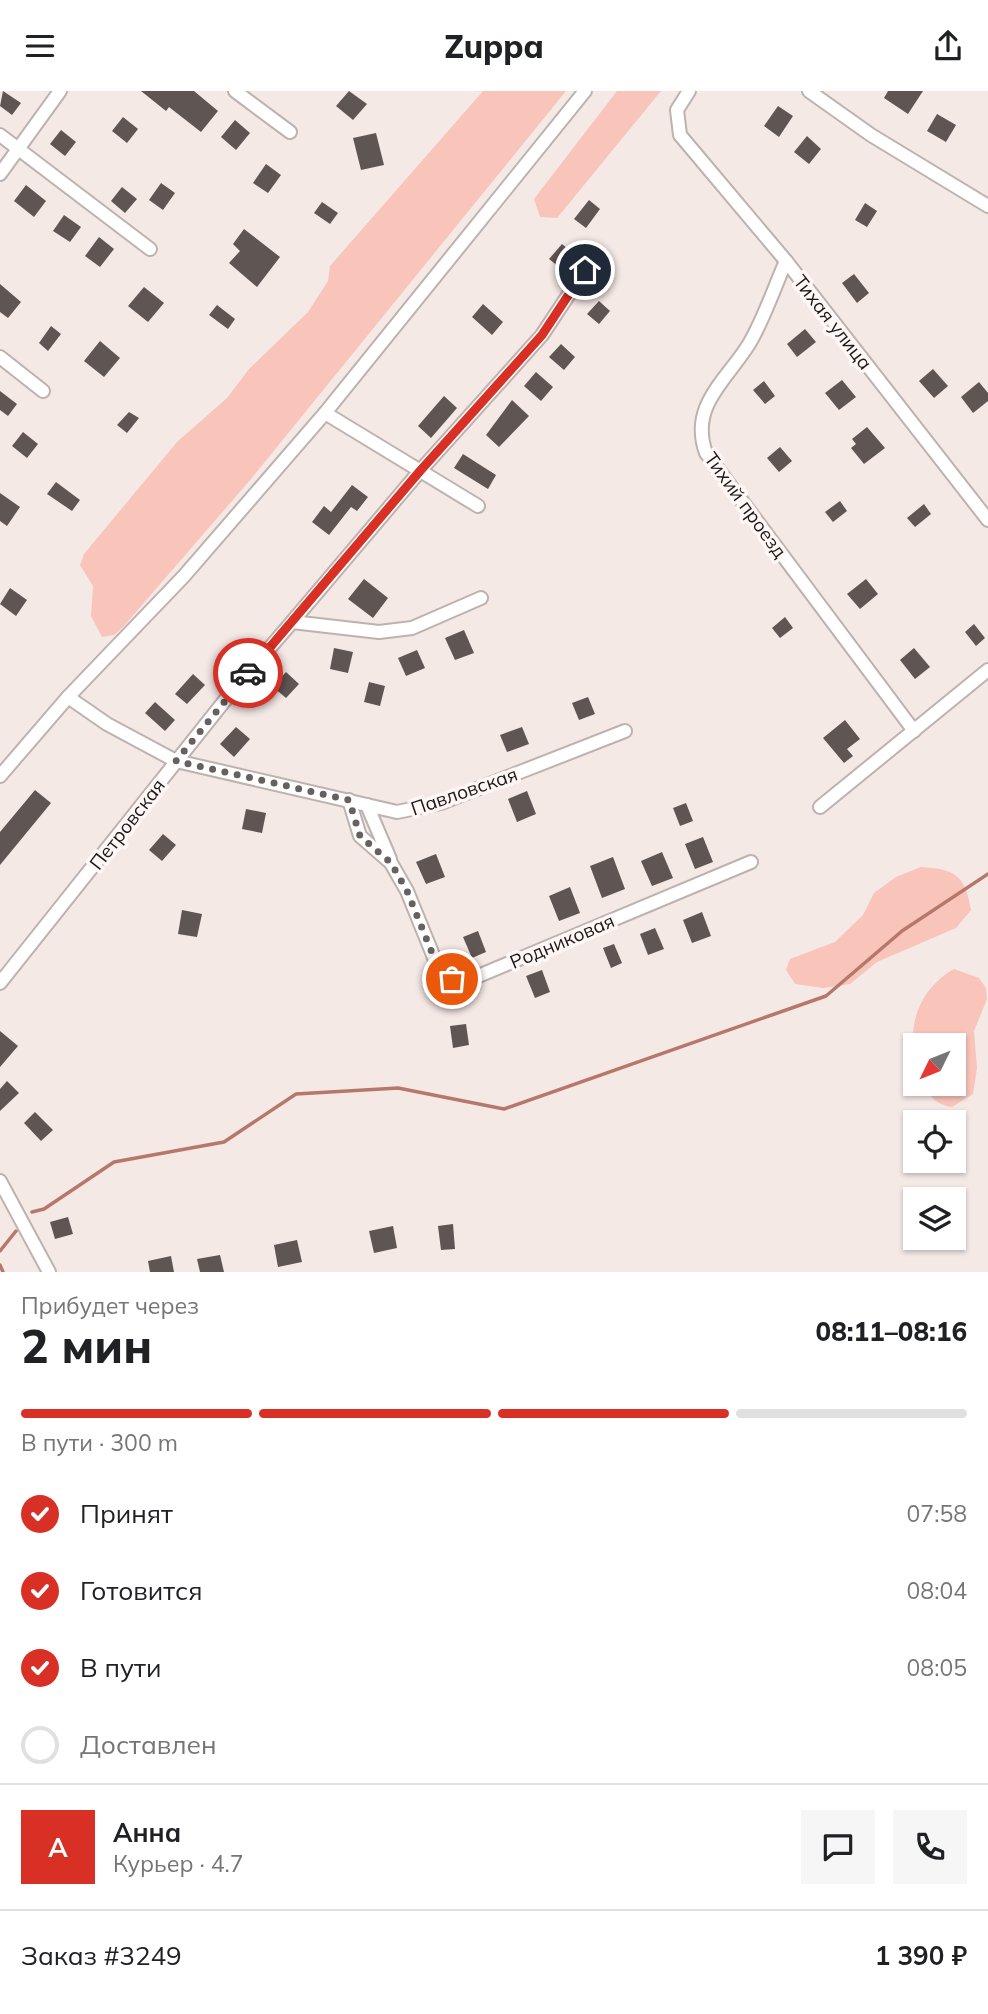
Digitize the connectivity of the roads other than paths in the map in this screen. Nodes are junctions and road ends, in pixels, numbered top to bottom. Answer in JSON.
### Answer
{"nodes":[{"id":1,"x":60,"y":91,"type":"edge"},
{"id":2,"x":235,"y":91,"type":"edge"},
{"id":3,"x":585,"y":91,"type":"edge"},
{"id":4,"x":689,"y":91,"type":"edge"},
{"id":5,"x":809,"y":91,"type":"edge"},
{"id":6,"x":290,"y":132,"type":"dead end"},
{"id":7,"x":0,"y":135,"type":"edge"},
{"id":8,"x":18,"y":149,"type":"junction"},
{"id":9,"x":0,"y":174,"type":"edge"},
{"id":10,"x":988,"y":207,"type":"edge"},
{"id":11,"x":150,"y":249,"type":"dead end"},
{"id":12,"x":786,"y":261,"type":"junction"},
{"id":13,"x":585,"y":270,"type":"dead end"},
{"id":14,"x":0,"y":357,"type":"edge"},
{"id":15,"x":43,"y":391,"type":"dead end"},
{"id":16,"x":326,"y":413,"type":"junction"},
{"id":17,"x":420,"y":471,"type":"junction"},
{"id":18,"x":478,"y":506,"type":"dead end"},
{"id":19,"x":988,"y":520,"type":"edge"},
{"id":20,"x":481,"y":598,"type":"dead end"},
{"id":21,"x":292,"y":622,"type":"junction"},
{"id":22,"x":988,"y":670,"type":"edge"},
{"id":23,"x":68,"y":697,"type":"junction"},
{"id":24,"x":625,"y":731,"type":"dead end"},
{"id":25,"x":914,"y":731,"type":"junction"},
{"id":26,"x":176,"y":761,"type":"junction"},
{"id":27,"x":0,"y":776,"type":"edge"},
{"id":28,"x":349,"y":800,"type":"junction"},
{"id":29,"x":367,"y":805,"type":"junction"},
{"id":30,"x":820,"y":807,"type":"dead end"},
{"id":31,"x":751,"y":862,"type":"dead end"},
{"id":32,"x":391,"y":863,"type":"junction"},
{"id":33,"x":0,"y":983,"type":"edge"},
{"id":34,"x":0,"y":1181,"type":"edge"},
{"id":35,"x":49,"y":1272,"type":"edge"}],
"edges":[{"from":1,"to":8,"type":"street"},
{"from":2,"to":6,"type":"street"},
{"from":3,"to":16,"type":"street"},
{"from":4,"to":12,"type":"street","name":"Тихая улица"},
{"from":5,"to":10,"type":"street"},
{"from":7,"to":8,"type":"street"},
{"from":8,"to":9,"type":"street"},
{"from":8,"to":11,"type":"street"},
{"from":12,"to":19,"type":"street","name":"Тихая улица"},
{"from":12,"to":25,"type":"street","name":"Тихий проезд"},
{"from":13,"to":17,"type":"street","name":"Петровская"},
{"from":14,"to":15,"type":"street"},
{"from":16,"to":17,"type":"street"},
{"from":16,"to":23,"type":"street"},
{"from":17,"to":18,"type":"street"},
{"from":17,"to":21,"type":"street","name":"Петровская"},
{"from":20,"to":21,"type":"street"},
{"from":21,"to":26,"type":"street","name":"Петровская"},
{"from":22,"to":25,"type":"street"},
{"from":23,"to":26,"type":"street","name":"Павловская"},
{"from":23,"to":27,"type":"street"},
{"from":24,"to":29,"type":"street","name":"Павловская"},
{"from":25,"to":30,"type":"street"},
{"from":26,"to":28,"type":"street","name":"Павловская"},
{"from":26,"to":33,"type":"street","name":"Петровская"},
{"from":28,"to":29,"type":"street","name":"Павловская"},
{"from":28,"to":32,"type":"street","name":"Родниковая"},
{"from":29,"to":32,"type":"street"},
{"from":31,"to":32,"type":"street","name":"Родниковая"},
{"from":34,"to":35,"type":"street"}]}
